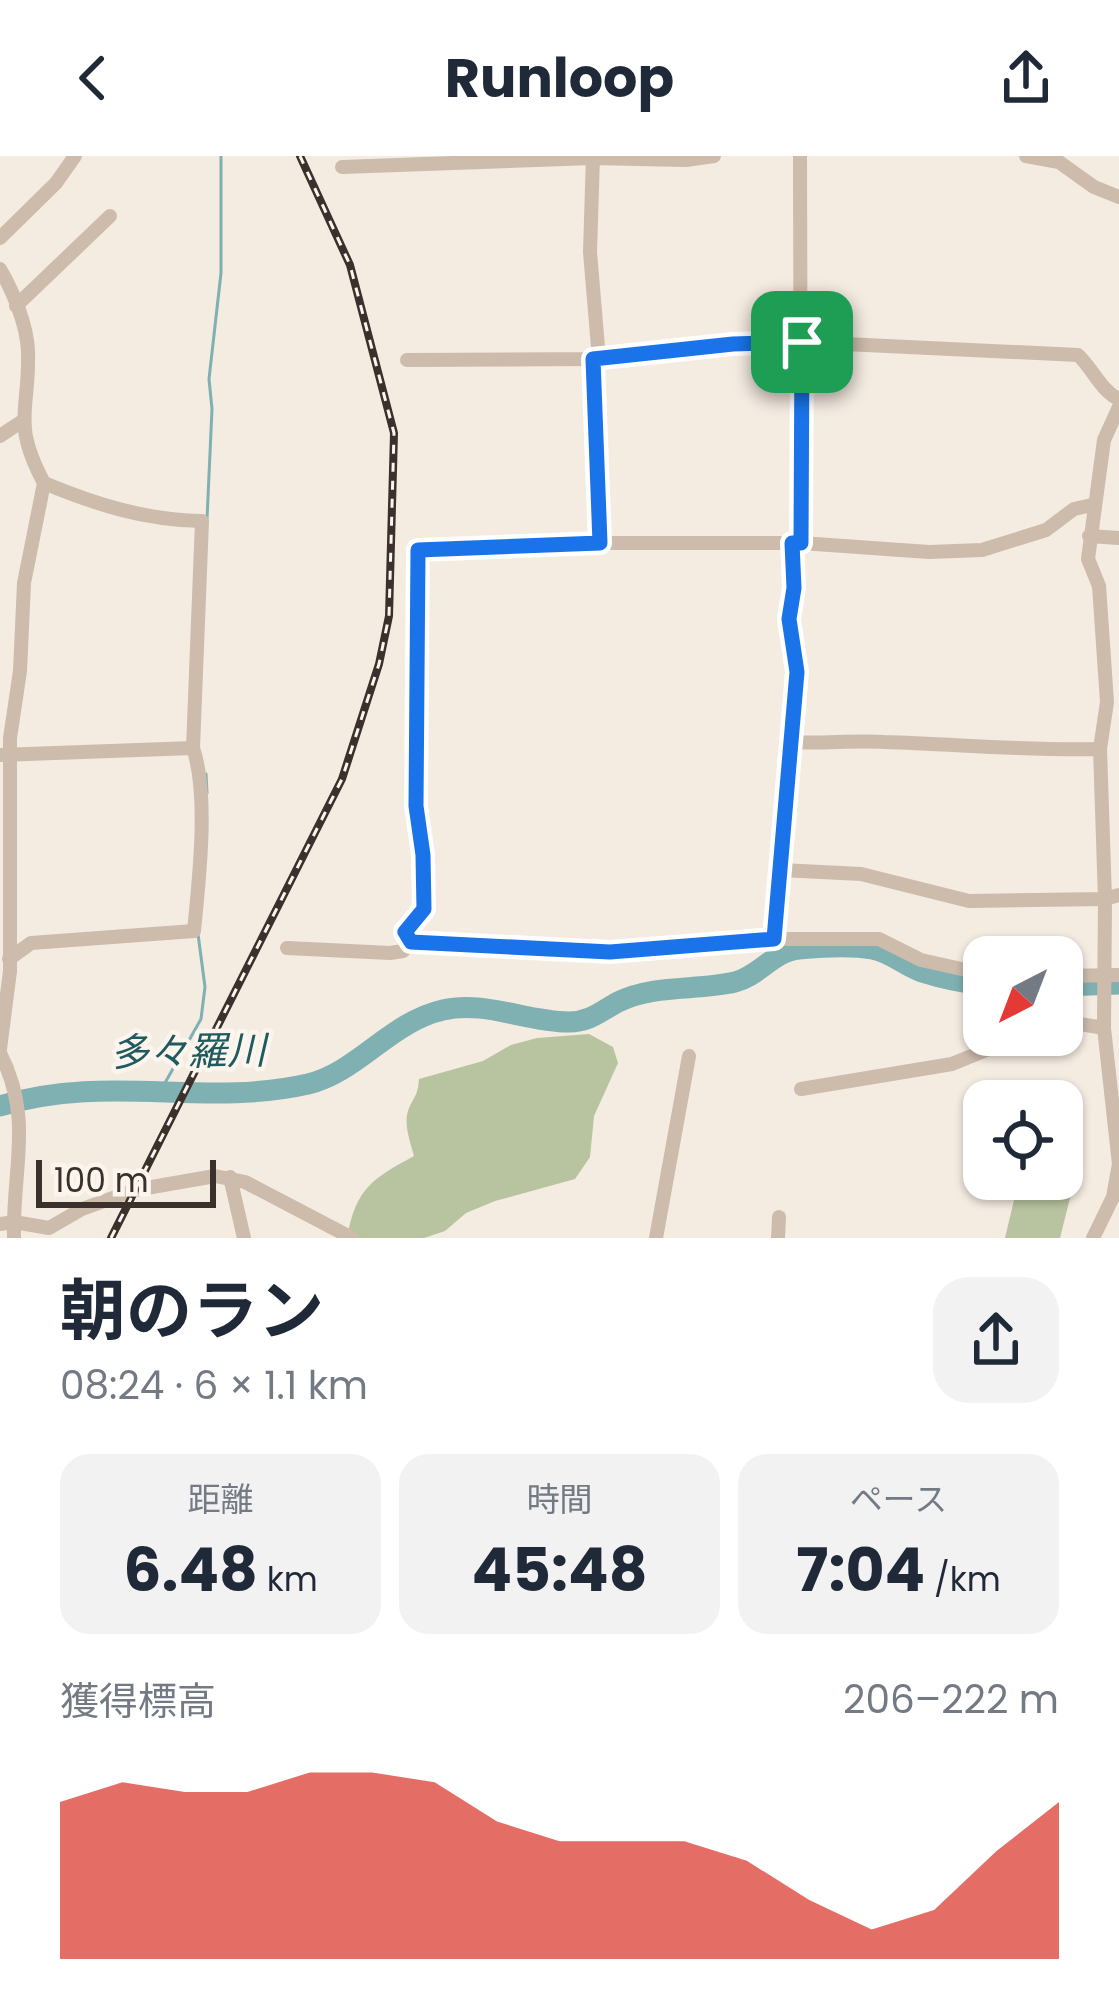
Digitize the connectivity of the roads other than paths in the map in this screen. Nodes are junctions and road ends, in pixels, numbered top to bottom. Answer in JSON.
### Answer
{"nodes":[{"id":1,"x":75,"y":156,"type":"edge"},
{"id":2,"x":714,"y":156,"type":"edge"},
{"id":3,"x":800,"y":156,"type":"edge"},
{"id":4,"x":1026,"y":156,"type":"edge"},
{"id":5,"x":592,"y":157,"type":"edge"},
{"id":6,"x":434,"y":160,"type":"edge"},
{"id":7,"x":343,"y":166,"type":"dead end"},
{"id":8,"x":1119,"y":197,"type":"edge"},
{"id":9,"x":110,"y":216,"type":"dead end"},
{"id":10,"x":0,"y":238,"type":"edge"},
{"id":11,"x":0,"y":268,"type":"edge"},
{"id":12,"x":16,"y":306,"type":"junction"},
{"id":13,"x":802,"y":342,"type":"junction"},
{"id":14,"x":596,"y":359,"type":"junction"},
{"id":15,"x":407,"y":360,"type":"dead end"},
{"id":16,"x":1119,"y":403,"type":"edge"},
{"id":17,"x":21,"y":422,"type":"junction"},
{"id":18,"x":0,"y":436,"type":"edge"},
{"id":19,"x":44,"y":483,"type":"junction"},
{"id":20,"x":1092,"y":505,"type":"junction"},
{"id":21,"x":1089,"y":536,"type":"junction"},
{"id":22,"x":1119,"y":538,"type":"edge"},
{"id":23,"x":600,"y":543,"type":"junction"},
{"id":24,"x":796,"y":543,"type":"junction"},
{"id":25,"x":790,"y":742,"type":"junction"},
{"id":26,"x":193,"y":748,"type":"junction"},
{"id":27,"x":1100,"y":749,"type":"junction"},
{"id":28,"x":5,"y":753,"type":"edge"},
{"id":29,"x":781,"y":870,"type":"junction"},
{"id":30,"x":1112,"y":897,"type":"edge"},
{"id":31,"x":774,"y":939,"type":"junction"},
{"id":32,"x":411,"y":942,"type":"junction"},
{"id":33,"x":287,"y":947,"type":"dead end"},
{"id":34,"x":9,"y":958,"type":"junction"},
{"id":35,"x":963,"y":969,"type":"edge"},
{"id":36,"x":1109,"y":981,"type":"edge"},
{"id":37,"x":1083,"y":1025,"type":"edge"},
{"id":38,"x":1104,"y":1028,"type":"junction"},
{"id":39,"x":0,"y":1051,"type":"edge"},
{"id":40,"x":689,"y":1056,"type":"dead end"},
{"id":41,"x":972,"y":1056,"type":"edge"},
{"id":42,"x":801,"y":1089,"type":"dead end"},
{"id":43,"x":230,"y":1177,"type":"junction"},
{"id":44,"x":778,"y":1217,"type":"dead end"},
{"id":45,"x":9,"y":1228,"type":"edge"},
{"id":46,"x":244,"y":1238,"type":"edge"},
{"id":47,"x":352,"y":1238,"type":"edge"},
{"id":48,"x":656,"y":1238,"type":"edge"},
{"id":49,"x":778,"y":1238,"type":"edge"},
{"id":50,"x":1093,"y":1238,"type":"edge"}],
"edges":[{"from":1,"to":10,"type":"street"},
{"from":2,"to":5,"type":"street"},
{"from":3,"to":13,"type":"street"},
{"from":4,"to":8,"type":"street"},
{"from":5,"to":6,"type":"street"},
{"from":5,"to":14,"type":"street"},
{"from":6,"to":7,"type":"street"},
{"from":9,"to":12,"type":"street"},
{"from":11,"to":12,"type":"street"},
{"from":12,"to":17,"type":"street"},
{"from":13,"to":14,"type":"street"},
{"from":13,"to":16,"type":"street"},
{"from":13,"to":24,"type":"street"},
{"from":14,"to":15,"type":"street"},
{"from":14,"to":23,"type":"street"},
{"from":16,"to":20,"type":"street"},
{"from":17,"to":18,"type":"street"},
{"from":17,"to":19,"type":"street"},
{"from":19,"to":26,"type":"street"},
{"from":19,"to":28,"type":"street"},
{"from":20,"to":21,"type":"street"},
{"from":20,"to":24,"type":"street"},
{"from":21,"to":22,"type":"street"},
{"from":21,"to":27,"type":"street"},
{"from":23,"to":24,"type":"street"},
{"from":23,"to":32,"type":"street"},
{"from":24,"to":25,"type":"street"},
{"from":25,"to":27,"type":"street"},
{"from":25,"to":29,"type":"street"},
{"from":26,"to":28,"type":"street"},
{"from":26,"to":34,"type":"street"},
{"from":27,"to":30,"type":"street"},
{"from":28,"to":34,"type":"street"},
{"from":29,"to":30,"type":"street"},
{"from":29,"to":31,"type":"street"},
{"from":30,"to":36,"type":"street"},
{"from":31,"to":32,"type":"street"},
{"from":31,"to":35,"type":"street"},
{"from":32,"to":33,"type":"street"},
{"from":34,"to":39,"type":"street"},
{"from":36,"to":38,"type":"street"},
{"from":37,"to":38,"type":"street"},
{"from":38,"to":50,"type":"street"},
{"from":39,"to":45,"type":"street"},
{"from":40,"to":48,"type":"street"},
{"from":41,"to":42,"type":"street"},
{"from":43,"to":45,"type":"street"},
{"from":43,"to":46,"type":"street"},
{"from":43,"to":47,"type":"street"},
{"from":44,"to":49,"type":"street"}]}
